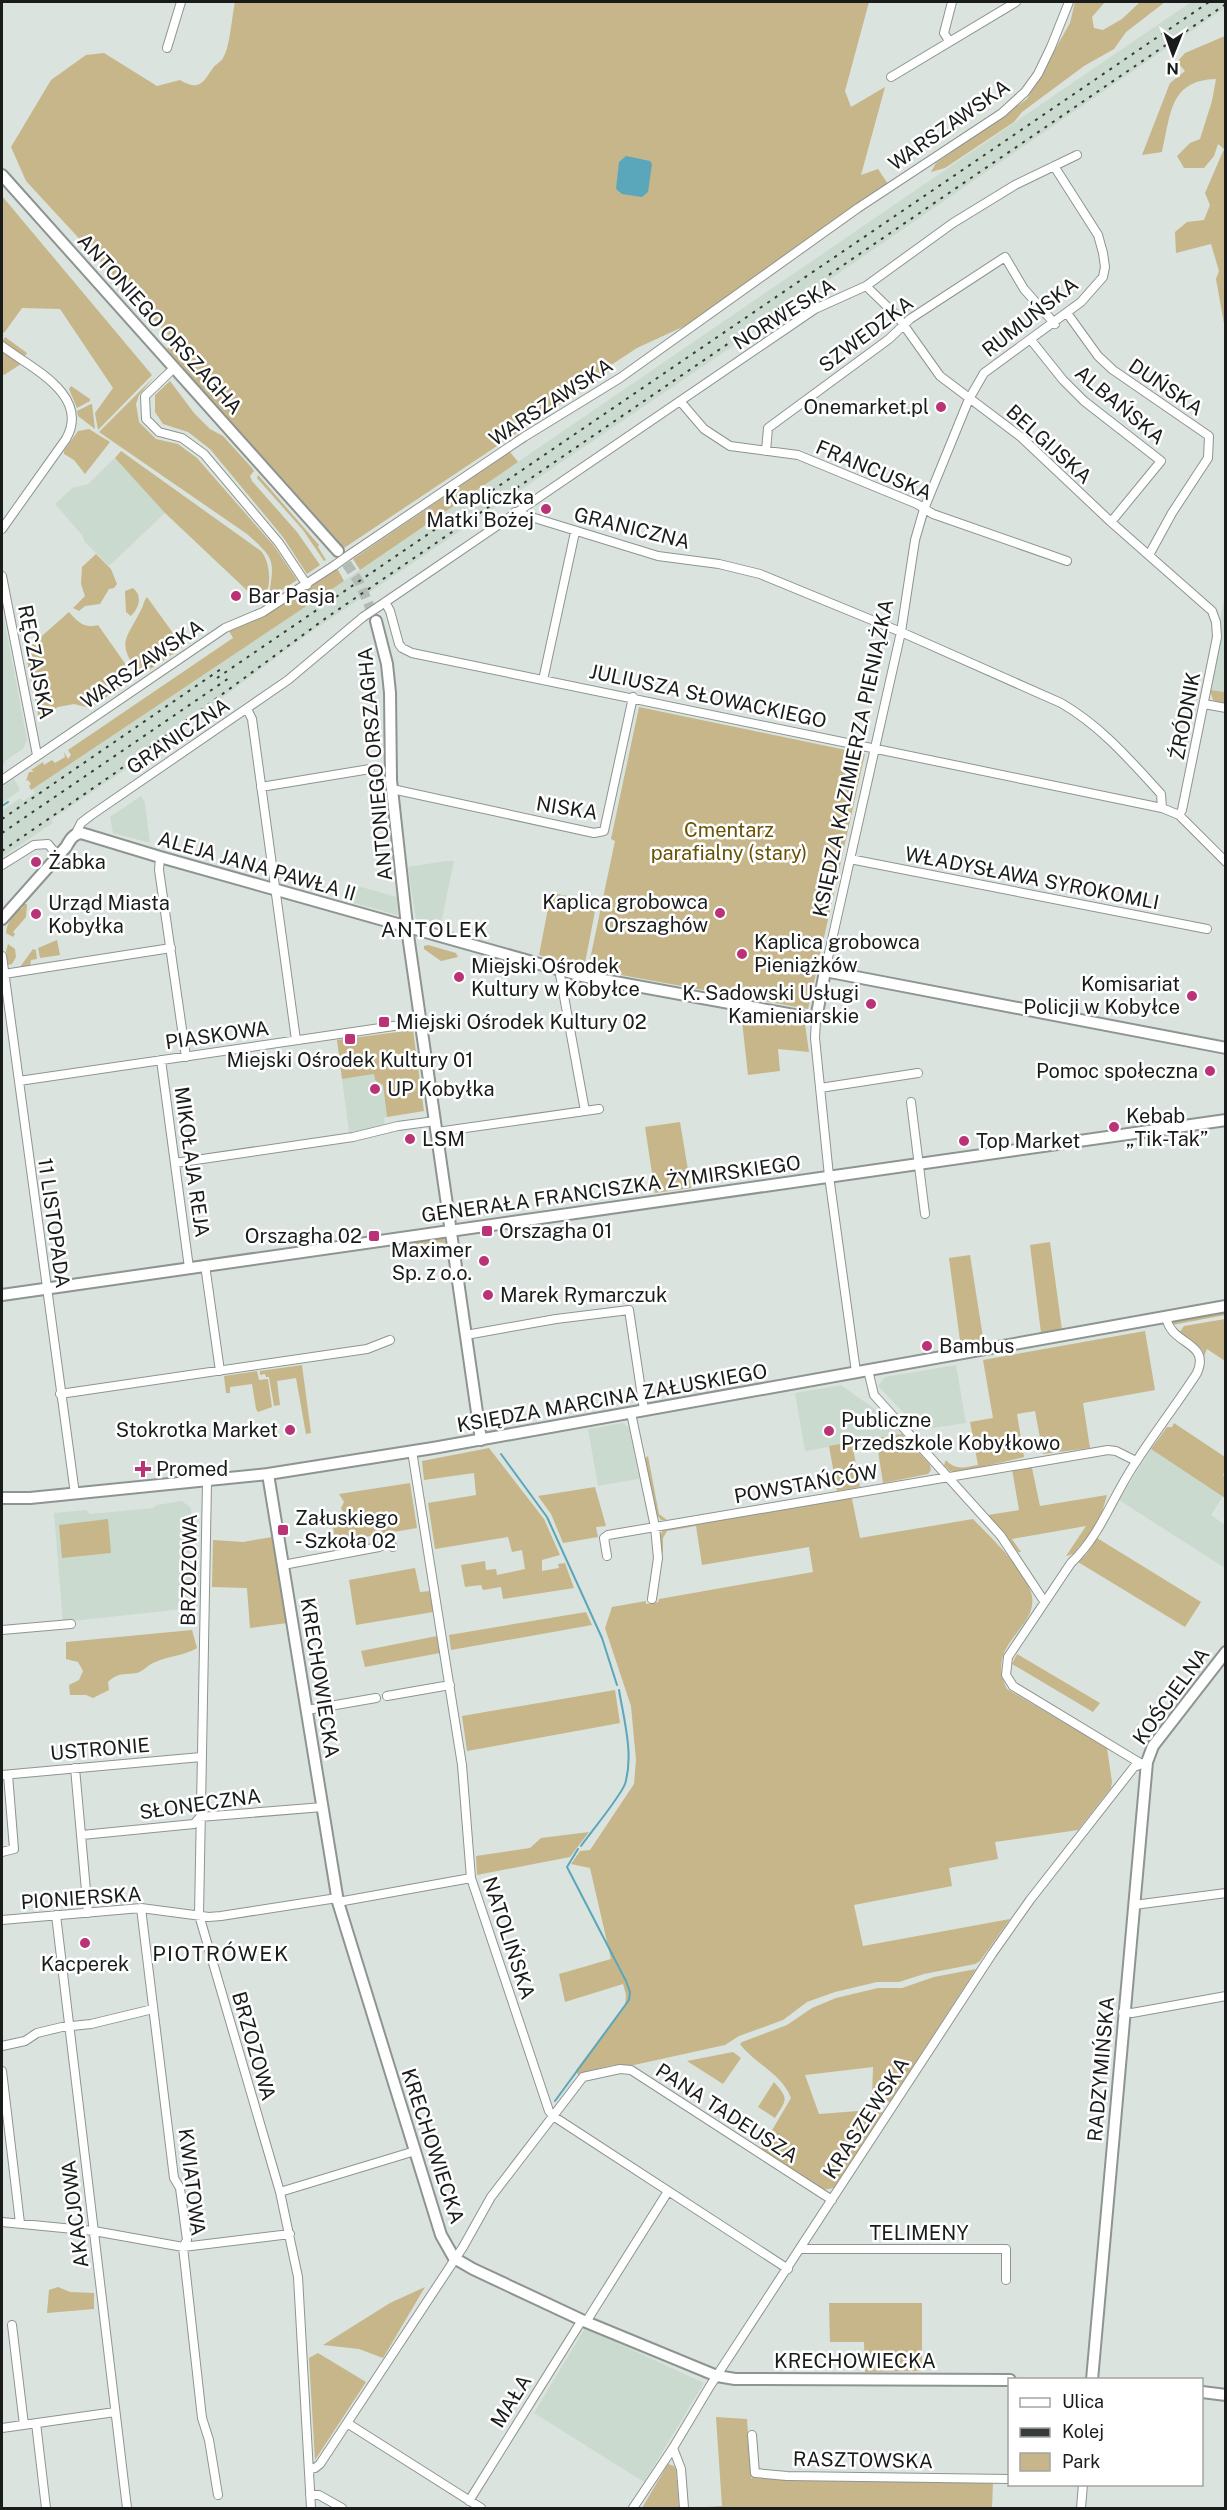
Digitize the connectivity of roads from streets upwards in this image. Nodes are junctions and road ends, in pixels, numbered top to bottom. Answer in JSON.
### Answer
{"nodes":[{"id":1,"x":181,"y":2,"type":"edge"},
{"id":2,"x":952,"y":2,"type":"edge"},
{"id":3,"x":1016,"y":2,"type":"edge"},
{"id":4,"x":1069,"y":2,"type":"edge"},
{"id":5,"x":949,"y":41,"type":"junction"},
{"id":6,"x":167,"y":48,"type":"dead end"},
{"id":7,"x":891,"y":77,"type":"dead end"},
{"id":8,"x":1077,"y":155,"type":"dead end"},
{"id":9,"x":1054,"y":166,"type":"junction"},
{"id":10,"x":2,"y":175,"type":"edge"},
{"id":11,"x":866,"y":286,"type":"junction"},
{"id":12,"x":1067,"y":313,"type":"junction"},
{"id":13,"x":1055,"y":324,"type":"junction"},
{"id":14,"x":904,"y":326,"type":"junction"},
{"id":15,"x":1031,"y":340,"type":"junction"},
{"id":16,"x":2,"y":346,"type":"edge"},
{"id":17,"x":174,"y":368,"type":"junction"},
{"id":18,"x":969,"y":399,"type":"junction"},
{"id":19,"x":680,"y":401,"type":"junction"},
{"id":20,"x":766,"y":451,"type":"junction"},
{"id":21,"x":924,"y":509,"type":"junction"},
{"id":22,"x":515,"y":512,"type":"junction"},
{"id":23,"x":1111,"y":522,"type":"junction"},
{"id":24,"x":2,"y":529,"type":"edge"},
{"id":25,"x":575,"y":532,"type":"junction"},
{"id":26,"x":338,"y":551,"type":"tunnel mouth"},
{"id":27,"x":1149,"y":555,"type":"junction"},
{"id":28,"x":1067,"y":561,"type":"dead end"},
{"id":29,"x":2,"y":576,"type":"edge"},
{"id":30,"x":307,"y":585,"type":"junction"},
{"id":31,"x":381,"y":604,"type":"junction"},
{"id":32,"x":376,"y":621,"type":"tunnel mouth"},
{"id":33,"x":1216,"y":622,"type":"joint"},
{"id":34,"x":901,"y":632,"type":"junction"},
{"id":35,"x":543,"y":680,"type":"junction"},
{"id":36,"x":633,"y":697,"type":"junction"},
{"id":37,"x":1204,"y":704,"type":"junction"},
{"id":38,"x":1226,"y":708,"type":"edge"},
{"id":39,"x":247,"y":709,"type":"junction"},
{"id":40,"x":875,"y":748,"type":"junction"},
{"id":41,"x":37,"y":755,"type":"junction"},
{"id":42,"x":370,"y":769,"type":"dead end"},
{"id":43,"x":2,"y":780,"type":"edge"},
{"id":44,"x":261,"y":787,"type":"junction"},
{"id":45,"x":392,"y":789,"type":"junction"},
{"id":46,"x":1162,"y":808,"type":"junction"},
{"id":47,"x":1179,"y":815,"type":"junction"},
{"id":48,"x":76,"y":833,"type":"junction"},
{"id":49,"x":58,"y":856,"type":"junction"},
{"id":50,"x":160,"y":857,"type":"junction"},
{"id":51,"x":850,"y":859,"type":"junction"},
{"id":52,"x":1226,"y":862,"type":"edge"},
{"id":53,"x":2,"y":865,"type":"edge"},
{"id":54,"x":274,"y":889,"type":"junction"},
{"id":55,"x":2,"y":919,"type":"edge"},
{"id":56,"x":407,"y":927,"type":"junction"},
{"id":57,"x":1207,"y":929,"type":"dead end"},
{"id":58,"x":171,"y":948,"type":"junction"},
{"id":59,"x":2,"y":956,"type":"edge"},
{"id":60,"x":559,"y":969,"type":"junction"},
{"id":61,"x":825,"y":971,"type":"junction"},
{"id":62,"x":4,"y":974,"type":"junction"},
{"id":63,"x":816,"y":1018,"type":"junction"},
{"id":64,"x":421,"y":1022,"type":"junction"},
{"id":65,"x":296,"y":1040,"type":"junction"},
{"id":66,"x":1226,"y":1048,"type":"edge"},
{"id":67,"x":186,"y":1057,"type":"junction"},
{"id":68,"x":161,"y":1060,"type":"junction"},
{"id":69,"x":918,"y":1073,"type":"dead end"},
{"id":70,"x":19,"y":1081,"type":"junction"},
{"id":71,"x":820,"y":1088,"type":"junction"},
{"id":72,"x":911,"y":1102,"type":"dead end"},
{"id":73,"x":599,"y":1109,"type":"dead end"},
{"id":74,"x":585,"y":1112,"type":"junction"},
{"id":75,"x":1226,"y":1119,"type":"edge"},
{"id":76,"x":436,"y":1127,"type":"junction"},
{"id":77,"x":918,"y":1162,"type":"junction"},
{"id":78,"x":175,"y":1163,"type":"junction"},
{"id":79,"x":829,"y":1176,"type":"junction"},
{"id":80,"x":925,"y":1214,"type":"dead end"},
{"id":81,"x":451,"y":1230,"type":"junction"},
{"id":82,"x":205,"y":1265,"type":"junction"},
{"id":83,"x":189,"y":1268,"type":"junction"},
{"id":84,"x":46,"y":1289,"type":"junction"},
{"id":85,"x":2,"y":1295,"type":"edge"},
{"id":86,"x":1226,"y":1306,"type":"edge"},
{"id":87,"x":1166,"y":1317,"type":"junction"},
{"id":88,"x":466,"y":1335,"type":"junction"},
{"id":89,"x":390,"y":1340,"type":"dead end"},
{"id":90,"x":868,"y":1370,"type":"junction"},
{"id":91,"x":220,"y":1371,"type":"junction"},
{"id":92,"x":856,"y":1372,"type":"junction"},
{"id":93,"x":60,"y":1394,"type":"junction"},
{"id":94,"x":645,"y":1410,"type":"junction"},
{"id":95,"x":631,"y":1413,"type":"junction"},
{"id":96,"x":481,"y":1440,"type":"junction"},
{"id":97,"x":412,"y":1451,"type":"junction"},
{"id":98,"x":1136,"y":1461,"type":"junction"},
{"id":99,"x":268,"y":1474,"type":"junction"},
{"id":100,"x":946,"y":1477,"type":"junction"},
{"id":101,"x":207,"y":1482,"type":"junction"},
{"id":102,"x":75,"y":1494,"type":"junction"},
{"id":103,"x":2,"y":1498,"type":"edge"},
{"id":104,"x":655,"y":1527,"type":"junction"},
{"id":105,"x":393,"y":1547,"type":"dead end"},
{"id":106,"x":607,"y":1556,"type":"dead end"},
{"id":107,"x":283,"y":1565,"type":"junction"},
{"id":108,"x":652,"y":1599,"type":"dead end"},
{"id":109,"x":1044,"y":1601,"type":"junction"},
{"id":110,"x":71,"y":1624,"type":"dead end"},
{"id":111,"x":2,"y":1630,"type":"edge"},
{"id":112,"x":1226,"y":1652,"type":"edge"},
{"id":113,"x":450,"y":1684,"type":"junction"},
{"id":114,"x":387,"y":1696,"type":"dead end"},
{"id":115,"x":376,"y":1698,"type":"dead end"},
{"id":116,"x":307,"y":1710,"type":"junction"},
{"id":117,"x":201,"y":1757,"type":"junction"},
{"id":118,"x":1143,"y":1763,"type":"junction"},
{"id":119,"x":75,"y":1768,"type":"junction"},
{"id":120,"x":5,"y":1775,"type":"edge"},
{"id":121,"x":322,"y":1807,"type":"junction"},
{"id":122,"x":200,"y":1817,"type":"junction"},
{"id":123,"x":82,"y":1835,"type":"junction"},
{"id":124,"x":2,"y":1852,"type":"edge"},
{"id":125,"x":471,"y":1878,"type":"junction"},
{"id":126,"x":1226,"y":1893,"type":"edge"},
{"id":127,"x":337,"y":1900,"type":"junction"},
{"id":128,"x":1134,"y":1905,"type":"junction"},
{"id":129,"x":141,"y":1908,"type":"junction"},
{"id":130,"x":88,"y":1913,"type":"junction"},
{"id":131,"x":199,"y":1915,"type":"junction"},
{"id":132,"x":56,"y":1916,"type":"junction"},
{"id":133,"x":2,"y":1920,"type":"edge"},
{"id":134,"x":1226,"y":1996,"type":"edge"},
{"id":135,"x":153,"y":2009,"type":"junction"},
{"id":136,"x":1124,"y":2012,"type":"junction"},
{"id":137,"x":70,"y":2026,"type":"junction"},
{"id":138,"x":2,"y":2046,"type":"edge"},
{"id":139,"x":2,"y":2071,"type":"edge"},
{"id":140,"x":553,"y":2116,"type":"junction"},
{"id":141,"x":415,"y":2151,"type":"junction"},
{"id":142,"x":280,"y":2192,"type":"junction"},
{"id":143,"x":668,"y":2193,"type":"junction"},
{"id":144,"x":832,"y":2200,"type":"junction"},
{"id":145,"x":2,"y":2222,"type":"edge"},
{"id":146,"x":20,"y":2223,"type":"junction"},
{"id":147,"x":94,"y":2231,"type":"junction"},
{"id":148,"x":290,"y":2234,"type":"junction"},
{"id":149,"x":183,"y":2247,"type":"junction"},
{"id":150,"x":801,"y":2249,"type":"junction"},
{"id":151,"x":454,"y":2258,"type":"junction"},
{"id":152,"x":788,"y":2269,"type":"junction"},
{"id":153,"x":1006,"y":2280,"type":"dead end"},
{"id":154,"x":584,"y":2321,"type":"junction"},
{"id":155,"x":12,"y":2325,"type":"dead end"},
{"id":156,"x":717,"y":2376,"type":"junction"},
{"id":157,"x":1092,"y":2378,"type":"edge"},
{"id":158,"x":1008,"y":2380,"type":"edge"},
{"id":159,"x":1203,"y":2392,"type":"edge"},
{"id":160,"x":1226,"y":2395,"type":"edge"},
{"id":161,"x":115,"y":2412,"type":"junction"},
{"id":162,"x":36,"y":2423,"type":"junction"},
{"id":163,"x":347,"y":2423,"type":"junction"},
{"id":164,"x":24,"y":2425,"type":"junction"},
{"id":165,"x":2,"y":2428,"type":"edge"},
{"id":166,"x":752,"y":2435,"type":"dead end"},
{"id":167,"x":673,"y":2448,"type":"junction"},
{"id":168,"x":309,"y":2469,"type":"junction"},
{"id":169,"x":1008,"y":2479,"type":"edge"},
{"id":170,"x":1083,"y":2486,"type":"edge"},
{"id":171,"x":219,"y":2495,"type":"dead end"},
{"id":172,"x":310,"y":2495,"type":"junction"},
{"id":173,"x":469,"y":2501,"type":"junction"},
{"id":174,"x":46,"y":2508,"type":"edge"},
{"id":175,"x":127,"y":2508,"type":"edge"},
{"id":176,"x":311,"y":2508,"type":"edge"},
{"id":177,"x":342,"y":2508,"type":"edge"},
{"id":178,"x":481,"y":2508,"type":"edge"},
{"id":179,"x":633,"y":2508,"type":"edge"},
{"id":180,"x":684,"y":2508,"type":"edge"},
{"id":181,"x":1081,"y":2508,"type":"edge"}],
"edges":[{"from":1,"to":6,"type":"street"},
{"from":2,"to":5,"type":"street"},
{"from":3,"to":5,"type":"street"},
{"from":4,"to":30,"type":"street","name":"WARSZAWSKA","bridge":true},
{"from":5,"to":7,"type":"street"},
{"from":8,"to":9,"type":"street","name":"NORWESKA"},
{"from":9,"to":11,"type":"street","name":"NORWESKA"},
{"from":9,"to":12,"type":"street","name":"RUMUŃSKA"},
{"from":10,"to":17,"type":"street","name":"ANTONIEGO ORSZAGHA"},
{"from":11,"to":14,"type":"street","name":"BELGIJSKA"},
{"from":11,"to":19,"type":"street","name":"NORWESKA"},
{"from":12,"to":13,"type":"street","name":"RUMUŃSKA"},
{"from":12,"to":27,"type":"street","name":"DUŃSKA"},
{"from":13,"to":14,"type":"street","name":"SZWEDZKA"},
{"from":13,"to":15,"type":"street","name":"RUMUŃSKA"},
{"from":14,"to":18,"type":"street","name":"BELGIJSKA"},
{"from":14,"to":20,"type":"street","name":"SZWEDZKA"},
{"from":15,"to":18,"type":"street","name":"RUMUŃSKA"},
{"from":15,"to":23,"type":"street","name":"ALBAŃSKA"},
{"from":16,"to":24,"type":"street"},
{"from":17,"to":26,"type":"street","name":"ANTONIEGO ORSZAGHA"},
{"from":17,"to":30,"type":"street"},
{"from":18,"to":21,"type":"street","name":"RUMUŃSKA"},
{"from":18,"to":23,"type":"street","name":"BELGIJSKA"},
{"from":19,"to":20,"type":"street","name":"FRANCUSKA"},
{"from":19,"to":22,"type":"street","name":"NORWESKA"},
{"from":20,"to":21,"type":"street","name":"FRANCUSKA"},
{"from":21,"to":28,"type":"street","name":"FRANCUSKA"},
{"from":21,"to":34,"type":"street","name":"KSIĘDZA KAZIMIERZA PIENIĄŻKA"},
{"from":22,"to":25,"type":"street","name":"GRANICZNA"},
{"from":22,"to":31,"type":"street","name":"GRANICZNA"},
{"from":23,"to":27,"type":"street","name":"BELGIJSKA"},
{"from":25,"to":34,"type":"street","name":"GRANICZNA"},
{"from":25,"to":35,"type":"street"},
{"from":27,"to":33,"type":"street","name":"BELGIJSKA"},
{"from":29,"to":41,"type":"street","name":"RĘCZAJSKA"},
{"from":30,"to":41,"type":"street","name":"WARSZAWSKA"},
{"from":31,"to":35,"type":"street","name":"JULIUSZA SŁOWACKIEGO"},
{"from":31,"to":39,"type":"street","name":"GRANICZNA","bridge":true},
{"from":32,"to":45,"type":"street","name":"ANTONIEGO ORSZAGHA"},
{"from":33,"to":37,"type":"street","name":"ŹRÓDNIK"},
{"from":34,"to":40,"type":"street","name":"KSIĘDZA KAZIMIERZA PIENIĄŻKA"},
{"from":34,"to":46,"type":"street","name":"GRANICZNA"},
{"from":35,"to":36,"type":"street","name":"JULIUSZA SŁOWACKIEGO"},
{"from":36,"to":40,"type":"street","name":"JULIUSZA SŁOWACKIEGO"},
{"from":36,"to":45,"type":"street","name":"NISKA"},
{"from":37,"to":38,"type":"street"},
{"from":37,"to":47,"type":"street","name":"ŹRÓDNIK"},
{"from":39,"to":44,"type":"street"},
{"from":39,"to":48,"type":"street","name":"GRANICZNA"},
{"from":40,"to":46,"type":"street","name":"JULIUSZA SŁOWACKIEGO"},
{"from":40,"to":51,"type":"street","name":"KSIĘDZA KAZIMIERZA PIENIĄŻKA"},
{"from":41,"to":43,"type":"street","name":"WARSZAWSKA"},
{"from":42,"to":44,"type":"street"},
{"from":44,"to":54,"type":"street"},
{"from":45,"to":56,"type":"street","name":"ANTONIEGO ORSZAGHA"},
{"from":46,"to":47,"type":"street"},
{"from":47,"to":52,"type":"street"},
{"from":48,"to":49,"type":"street"},
{"from":48,"to":50,"type":"street","name":"ALEJA JANA PAWŁA II"},
{"from":49,"to":53,"type":"street"},
{"from":49,"to":55,"type":"street"},
{"from":50,"to":54,"type":"street","name":"ALEJA JANA PAWŁA II"},
{"from":50,"to":58,"type":"street"},
{"from":51,"to":57,"type":"street","name":"WŁADYSŁAWA SYROKOMLI"},
{"from":51,"to":61,"type":"street","name":"KSIĘDZA KAZIMIERZA PIENIĄŻKA"},
{"from":54,"to":56,"type":"street","name":"ALEJA JANA PAWŁA II"},
{"from":54,"to":65,"type":"street"},
{"from":56,"to":60,"type":"street","name":"ALEJA JANA PAWŁA II"},
{"from":56,"to":64,"type":"street","name":"ANTONIEGO ORSZAGHA"},
{"from":58,"to":62,"type":"street"},
{"from":58,"to":67,"type":"street"},
{"from":59,"to":62,"type":"street","name":"11 LISTOPADA"},
{"from":60,"to":63,"type":"street","name":"ALEJA JANA PAWŁA II"},
{"from":60,"to":74,"type":"street"},
{"from":61,"to":63,"type":"street","name":"KSIĘDZA KAZIMIERZA PIENIĄŻKA"},
{"from":61,"to":66,"type":"street"},
{"from":62,"to":70,"type":"street","name":"11 LISTOPADA"},
{"from":63,"to":71,"type":"street","name":"KSIĘDZA KAZIMIERZA PIENIĄŻKA"},
{"from":64,"to":65,"type":"street","name":"PIASKOWA"},
{"from":64,"to":76,"type":"street","name":"ANTONIEGO ORSZAGHA"},
{"from":65,"to":67,"type":"street","name":"PIASKOWA"},
{"from":67,"to":68,"type":"street","name":"PIASKOWA"},
{"from":68,"to":70,"type":"street","name":"PIASKOWA"},
{"from":68,"to":78,"type":"street","name":"MIKOŁAJA REJA"},
{"from":69,"to":71,"type":"street"},
{"from":70,"to":84,"type":"street","name":"11 LISTOPADA"},
{"from":71,"to":79,"type":"street","name":"KSIĘDZA KAZIMIERZA PIENIĄŻKA"},
{"from":72,"to":77,"type":"street"},
{"from":73,"to":74,"type":"street"},
{"from":74,"to":76,"type":"street"},
{"from":75,"to":77,"type":"street","name":"GENERAŁA FRANCISZKA ŻYMIRSKIEGO"},
{"from":76,"to":78,"type":"street"},
{"from":76,"to":81,"type":"street","name":"ANTONIEGO ORSZAGHA"},
{"from":77,"to":79,"type":"street","name":"GENERAŁA FRANCISZKA ŻYMIRSKIEGO"},
{"from":77,"to":80,"type":"street"},
{"from":78,"to":83,"type":"street","name":"MIKOŁAJA REJA"},
{"from":79,"to":81,"type":"street","name":"GENERAŁA FRANCISZKA ŻYMIRSKIEGO"},
{"from":79,"to":92,"type":"street","name":"KSIĘDZA KAZIMIERZA PIENIĄŻKA"},
{"from":81,"to":82,"type":"street","name":"GENERAŁA FRANCISZKA ŻYMIRSKIEGO"},
{"from":81,"to":88,"type":"street","name":"ANTONIEGO ORSZAGHA"},
{"from":82,"to":83,"type":"street","name":"GENERAŁA FRANCISZKA ŻYMIRSKIEGO"},
{"from":82,"to":91,"type":"street"},
{"from":83,"to":84,"type":"street","name":"GENERAŁA FRANCISZKA ŻYMIRSKIEGO"},
{"from":84,"to":85,"type":"street","name":"GENERAŁA FRANCISZKA ŻYMIRSKIEGO"},
{"from":84,"to":93,"type":"street","name":"11 LISTOPADA"},
{"from":86,"to":87,"type":"street","name":"KSIĘDZA MARCINA ZAŁUSKIEGO"},
{"from":87,"to":90,"type":"street","name":"KSIĘDZA MARCINA ZAŁUSKIEGO"},
{"from":87,"to":98,"type":"street"},
{"from":88,"to":94,"type":"street"},
{"from":88,"to":96,"type":"street","name":"ANTONIEGO ORSZAGHA"},
{"from":89,"to":91,"type":"street"},
{"from":90,"to":92,"type":"street","name":"KSIĘDZA MARCINA ZAŁUSKIEGO"},
{"from":90,"to":100,"type":"street"},
{"from":91,"to":93,"type":"street"},
{"from":92,"to":94,"type":"street","name":"KSIĘDZA MARCINA ZAŁUSKIEGO"},
{"from":93,"to":102,"type":"street","name":"11 LISTOPADA"},
{"from":94,"to":95,"type":"street","name":"KSIĘDZA MARCINA ZAŁUSKIEGO"},
{"from":95,"to":96,"type":"street","name":"KSIĘDZA MARCINA ZAŁUSKIEGO"},
{"from":95,"to":104,"type":"street"},
{"from":96,"to":97,"type":"street","name":"KSIĘDZA MARCINA ZAŁUSKIEGO"},
{"from":97,"to":99,"type":"street","name":"KSIĘDZA MARCINA ZAŁUSKIEGO"},
{"from":97,"to":113,"type":"street","name":"NATOLIŃSKA"},
{"from":98,"to":100,"type":"street","name":"POWSTAŃCÓW"},
{"from":98,"to":109,"type":"street"},
{"from":99,"to":101,"type":"street","name":"KSIĘDZA MARCINA ZAŁUSKIEGO"},
{"from":99,"to":107,"type":"street","name":"KRECHOWIECKA"},
{"from":100,"to":104,"type":"street","name":"POWSTAŃCÓW"},
{"from":100,"to":109,"type":"street"},
{"from":101,"to":102,"type":"street","name":"KSIĘDZA MARCINA ZAŁUSKIEGO"},
{"from":101,"to":117,"type":"street","name":"BRZOZOWA"},
{"from":102,"to":103,"type":"street","name":"KSIĘDZA MARCINA ZAŁUSKIEGO"},
{"from":104,"to":106,"type":"street","name":"POWSTAŃCÓW"},
{"from":104,"to":108,"type":"street"},
{"from":105,"to":107,"type":"street"},
{"from":107,"to":116,"type":"street","name":"KRECHOWIECKA"},
{"from":109,"to":118,"type":"street"},
{"from":110,"to":111,"type":"street"},
{"from":112,"to":118,"type":"street","name":"KOŚCIELNA"},
{"from":113,"to":114,"type":"street"},
{"from":113,"to":125,"type":"street","name":"NATOLIŃSKA"},
{"from":115,"to":116,"type":"street"},
{"from":116,"to":121,"type":"street","name":"KRECHOWIECKA"},
{"from":117,"to":119,"type":"street","name":"USTRONIE"},
{"from":117,"to":122,"type":"street","name":"BRZOZOWA"},
{"from":118,"to":128,"type":"street","name":"RADZYMIŃSKA"},
{"from":118,"to":144,"type":"street","name":"KRASZEWSKA"},
{"from":119,"to":120,"type":"street","name":"USTRONIE"},
{"from":119,"to":123,"type":"street"},
{"from":120,"to":124,"type":"street"},
{"from":121,"to":122,"type":"street","name":"SŁONECZNA"},
{"from":121,"to":127,"type":"street","name":"KRECHOWIECKA"},
{"from":122,"to":123,"type":"street","name":"SŁONECZNA"},
{"from":122,"to":131,"type":"street","name":"BRZOZOWA"},
{"from":123,"to":130,"type":"street"},
{"from":125,"to":127,"type":"street","name":"PIONIERSKA"},
{"from":125,"to":140,"type":"street","name":"NATOLIŃSKA"},
{"from":126,"to":128,"type":"street"},
{"from":127,"to":131,"type":"street","name":"PIONIERSKA"},
{"from":127,"to":141,"type":"street","name":"KRECHOWIECKA"},
{"from":128,"to":136,"type":"street","name":"RADZYMIŃSKA"},
{"from":129,"to":130,"type":"street","name":"PIONIERSKA"},
{"from":129,"to":131,"type":"street","name":"PIONIERSKA"},
{"from":129,"to":135,"type":"street","name":"KWIATOWA"},
{"from":130,"to":132,"type":"street","name":"PIONIERSKA"},
{"from":131,"to":142,"type":"street","name":"BRZOZOWA"},
{"from":132,"to":133,"type":"street","name":"PIONIERSKA"},
{"from":132,"to":137,"type":"street","name":"AKACJOWA"},
{"from":134,"to":136,"type":"street"},
{"from":135,"to":137,"type":"street"},
{"from":135,"to":149,"type":"street","name":"KWIATOWA"},
{"from":136,"to":157,"type":"street","name":"RADZYMIŃSKA"},
{"from":137,"to":138,"type":"street"},
{"from":137,"to":147,"type":"street","name":"AKACJOWA"},
{"from":139,"to":146,"type":"street"},
{"from":140,"to":143,"type":"street"},
{"from":140,"to":144,"type":"street","name":"PANA TADEUSZA"},
{"from":140,"to":151,"type":"street"},
{"from":141,"to":142,"type":"street"},
{"from":141,"to":151,"type":"street","name":"KRECHOWIECKA"},
{"from":142,"to":148,"type":"street","name":"BRZOZOWA"},
{"from":143,"to":152,"type":"street"},
{"from":143,"to":154,"type":"street","name":"MAŁA"},
{"from":144,"to":150,"type":"street","name":"KRASZEWSKA"},
{"from":145,"to":146,"type":"street"},
{"from":146,"to":147,"type":"street"},
{"from":147,"to":149,"type":"street"},
{"from":147,"to":161,"type":"street","name":"AKACJOWA"},
{"from":148,"to":149,"type":"street"},
{"from":148,"to":168,"type":"street","name":"BRZOZOWA"},
{"from":149,"to":171,"type":"street","name":"KWIATOWA"},
{"from":150,"to":152,"type":"street","name":"KRASZEWSKA"},
{"from":150,"to":153,"type":"street","name":"TELIMENY"},
{"from":151,"to":154,"type":"street","name":"KRECHOWIECKA"},
{"from":151,"to":163,"type":"street"},
{"from":152,"to":156,"type":"street","name":"KRASZEWSKA"},
{"from":154,"to":156,"type":"street","name":"KRECHOWIECKA"},
{"from":154,"to":173,"type":"street","name":"MAŁA"},
{"from":155,"to":164,"type":"street"},
{"from":156,"to":158,"type":"street","name":"KRECHOWIECKA"},
{"from":156,"to":167,"type":"street","name":"KRASZEWSKA"},
{"from":159,"to":160,"type":"street"},
{"from":161,"to":162,"type":"street"},
{"from":161,"to":175,"type":"street","name":"AKACJOWA"},
{"from":162,"to":164,"type":"street"},
{"from":162,"to":174,"type":"street"},
{"from":163,"to":168,"type":"street"},
{"from":163,"to":173,"type":"street"},
{"from":164,"to":165,"type":"street"},
{"from":166,"to":169,"type":"street","name":"RASZTOWSKA"},
{"from":167,"to":179,"type":"street","name":"KRASZEWSKA"},
{"from":167,"to":180,"type":"street"},
{"from":168,"to":172,"type":"street","name":"BRZOZOWA"},
{"from":170,"to":181,"type":"street"},
{"from":172,"to":176,"type":"street","name":"BRZOZOWA"},
{"from":172,"to":177,"type":"street"},
{"from":173,"to":178,"type":"street"}]}
